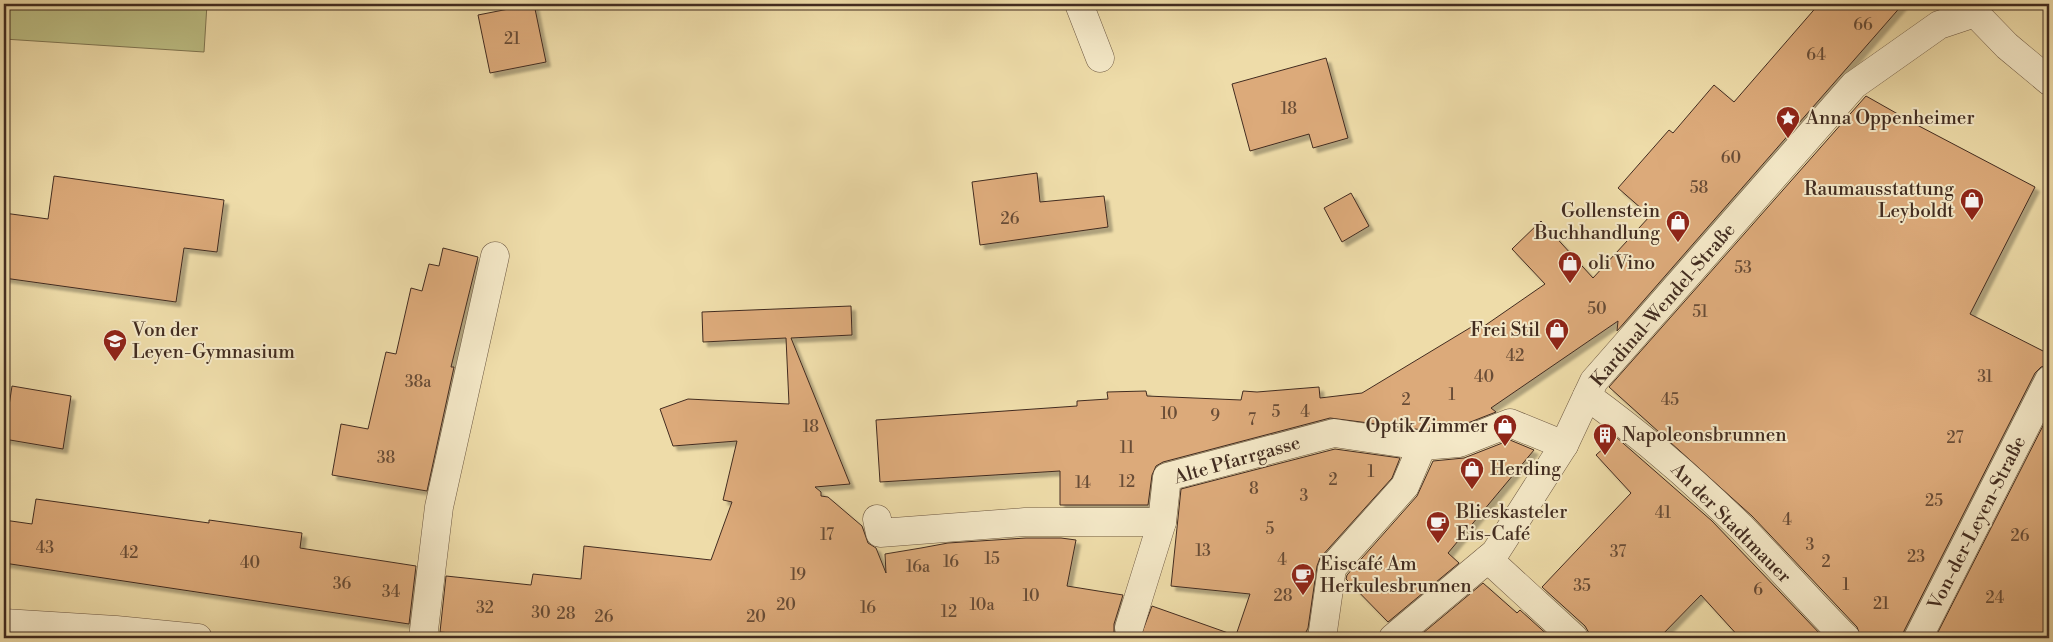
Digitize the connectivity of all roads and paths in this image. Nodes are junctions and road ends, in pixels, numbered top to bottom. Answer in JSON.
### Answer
{"nodes":[{"id":1,"x":1080,"y":4,"type":"edge"},
{"id":2,"x":1976,"y":8,"type":"edge"},
{"id":3,"x":1100,"y":58,"type":"dead end"},
{"id":4,"x":2049,"y":80,"type":"edge"},
{"id":5,"x":495,"y":256,"type":"dead end"},
{"id":6,"x":2049,"y":380,"type":"edge"},
{"id":7,"x":1587,"y":396,"type":"junction"},
{"id":8,"x":1564,"y":445,"type":"junction"},
{"id":9,"x":1422,"y":446,"type":"junction"},
{"id":10,"x":1162,"y":522,"type":"junction"},
{"id":11,"x":878,"y":526,"type":"dead end"},
{"id":12,"x":1488,"y":559,"type":"junction"},
{"id":13,"x":4,"y":623,"type":"edge"},
{"id":14,"x":1129,"y":628,"type":"dead end"},
{"id":15,"x":198,"y":638,"type":"edge"},
{"id":16,"x":423,"y":638,"type":"edge"},
{"id":17,"x":1322,"y":638,"type":"edge"},
{"id":18,"x":1393,"y":638,"type":"edge"},
{"id":19,"x":1574,"y":638,"type":"edge"},
{"id":20,"x":1846,"y":638,"type":"edge"},
{"id":21,"x":1918,"y":638,"type":"edge"}],
"edges":[{"from":1,"to":3,"type":"street"},
{"from":2,"to":4,"type":"street"},
{"from":2,"to":7,"type":"street","name":"Kardinal-Wendel-Straße"},
{"from":5,"to":16,"type":"street"},
{"from":6,"to":21,"type":"street","name":"Von-der-Leyen-Straße"},
{"from":7,"to":8,"type":"street","name":"Kardinal-Wendel-Straße"},
{"from":7,"to":20,"type":"street","name":"An der Stadtmauer"},
{"from":8,"to":9,"type":"street","name":"Alte Pfarrgasse"},
{"from":8,"to":12,"type":"street","name":"Kardinal-Wendel-Straße"},
{"from":9,"to":10,"type":"street","name":"Alte Pfarrgasse"},
{"from":9,"to":17,"type":"street"},
{"from":10,"to":11,"type":"street"},
{"from":10,"to":14,"type":"street","name":"Alte Pfarrgasse"},
{"from":12,"to":18,"type":"street","name":"Kardinal-Wendel-Straße"},
{"from":12,"to":19,"type":"street"},
{"from":13,"to":15,"type":"street"}]}
